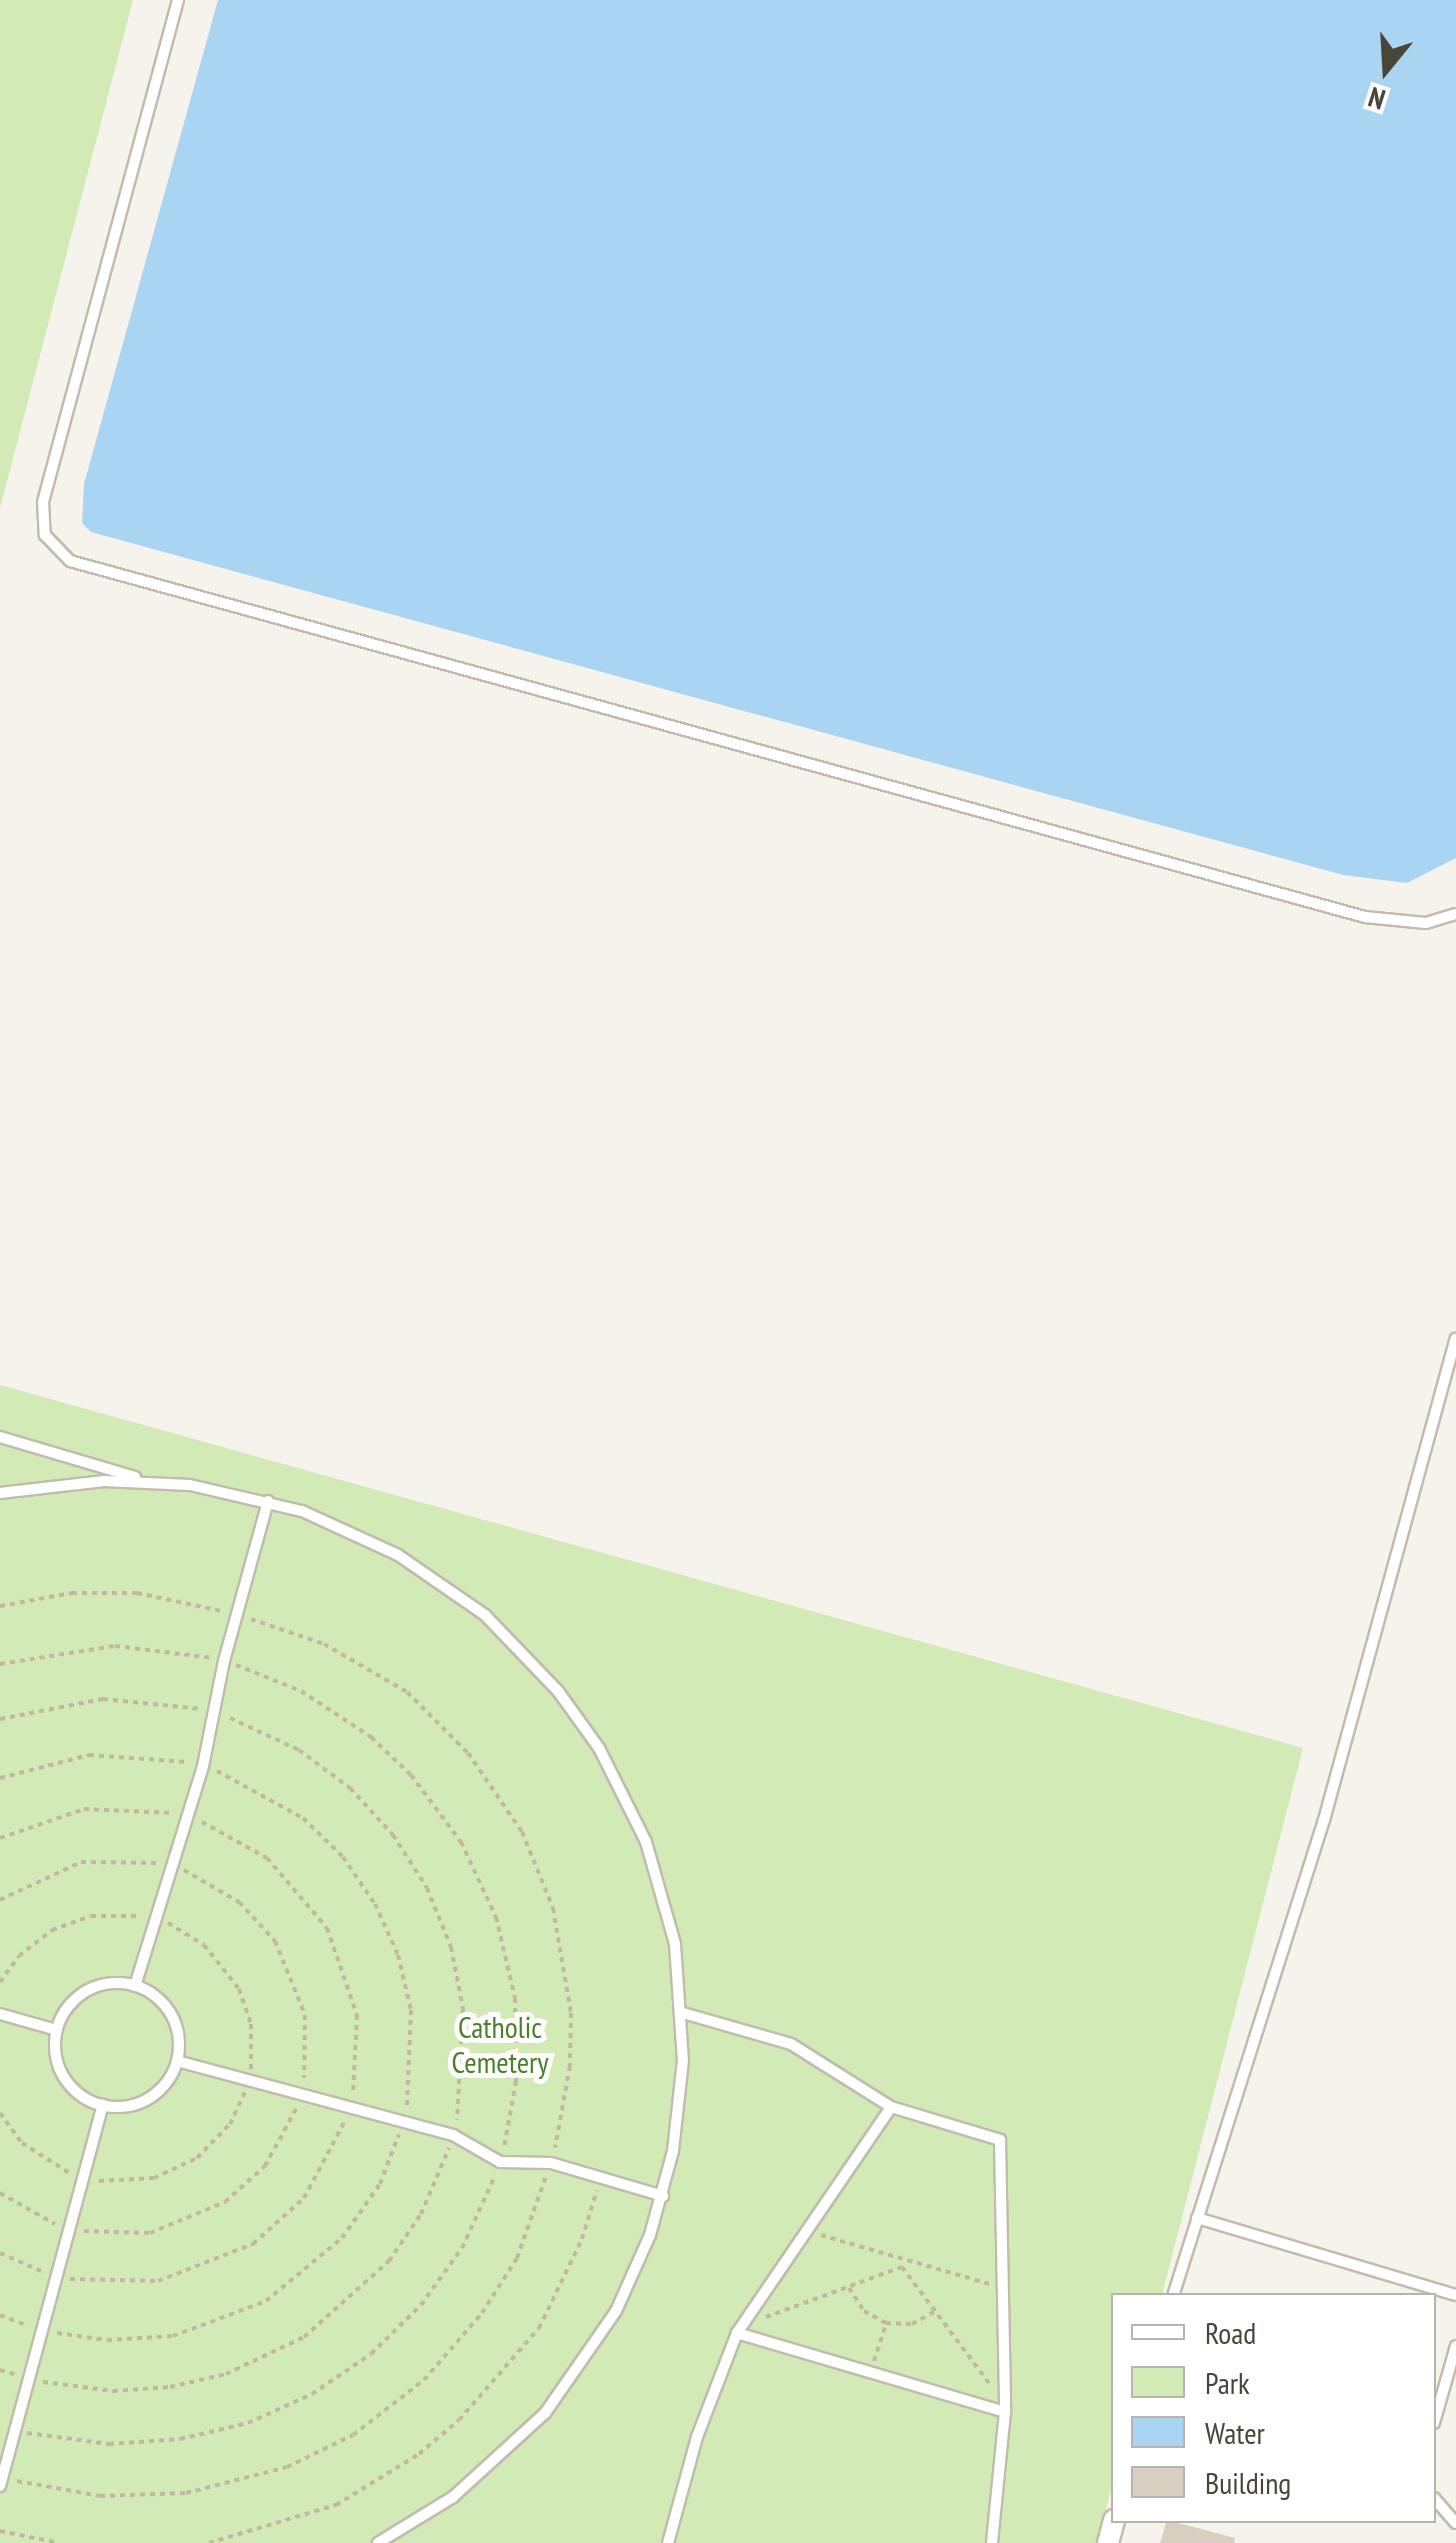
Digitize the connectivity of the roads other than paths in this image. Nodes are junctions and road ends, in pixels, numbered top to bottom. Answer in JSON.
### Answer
{"nodes":[{"id":1,"x":178,"y":0,"type":"edge"},
{"id":2,"x":1456,"y":914,"type":"edge"},
{"id":3,"x":1456,"y":1339,"type":"edge"},
{"id":4,"x":0,"y":1437,"type":"edge"},
{"id":5,"x":71,"y":1459,"type":"junction"},
{"id":6,"x":150,"y":1481,"type":"junction"},
{"id":7,"x":58,"y":1484,"type":"junction"},
{"id":8,"x":0,"y":1493,"type":"edge"},
{"id":9,"x":268,"y":1501,"type":"junction"},
{"id":10,"x":135,"y":1986,"type":"junction"},
{"id":11,"x":683,"y":2013,"type":"junction"},
{"id":12,"x":0,"y":2014,"type":"edge"},
{"id":13,"x":57,"y":2030,"type":"junction"},
{"id":14,"x":177,"y":2062,"type":"junction"},
{"id":15,"x":102,"y":2105,"type":"junction"},
{"id":16,"x":891,"y":2108,"type":"junction"},
{"id":17,"x":663,"y":2196,"type":"junction"},
{"id":18,"x":1197,"y":2218,"type":"junction"},
{"id":19,"x":1174,"y":2293,"type":"edge"},
{"id":20,"x":1456,"y":2295,"type":"edge"},
{"id":21,"x":740,"y":2329,"type":"junction"},
{"id":22,"x":1456,"y":2346,"type":"edge"},
{"id":23,"x":1005,"y":2407,"type":"junction"},
{"id":24,"x":1436,"y":2416,"type":"edge"},
{"id":25,"x":1,"y":2482,"type":"edge"},
{"id":26,"x":1436,"y":2500,"type":"edge"},
{"id":27,"x":1456,"y":2523,"type":"edge"},
{"id":28,"x":378,"y":2543,"type":"edge"},
{"id":29,"x":668,"y":2543,"type":"edge"},
{"id":30,"x":992,"y":2543,"type":"edge"}],
"edges":[{"from":1,"to":2,"type":"lane"},
{"from":3,"to":18,"type":"lane"},
{"from":4,"to":5,"type":"lane"},
{"from":5,"to":6,"type":"lane"},
{"from":5,"to":7,"type":"lane"},
{"from":6,"to":7,"type":"lane"},
{"from":6,"to":9,"type":"lane"},
{"from":7,"to":8,"type":"lane"},
{"from":9,"to":10,"type":"lane"},
{"from":9,"to":11,"type":"lane"},
{"from":10,"to":13,"type":"lane"},
{"from":10,"to":14,"type":"lane"},
{"from":11,"to":16,"type":"lane"},
{"from":11,"to":17,"type":"lane"},
{"from":12,"to":13,"type":"lane"},
{"from":13,"to":15,"type":"lane"},
{"from":14,"to":15,"type":"lane"},
{"from":14,"to":17,"type":"lane"},
{"from":15,"to":25,"type":"lane"},
{"from":16,"to":21,"type":"lane"},
{"from":16,"to":23,"type":"lane"},
{"from":17,"to":28,"type":"lane"},
{"from":18,"to":19,"type":"lane"},
{"from":18,"to":20,"type":"lane"},
{"from":21,"to":23,"type":"lane"},
{"from":21,"to":29,"type":"lane"},
{"from":22,"to":24,"type":"lane"},
{"from":23,"to":30,"type":"lane"},
{"from":26,"to":27,"type":"lane"}]}
